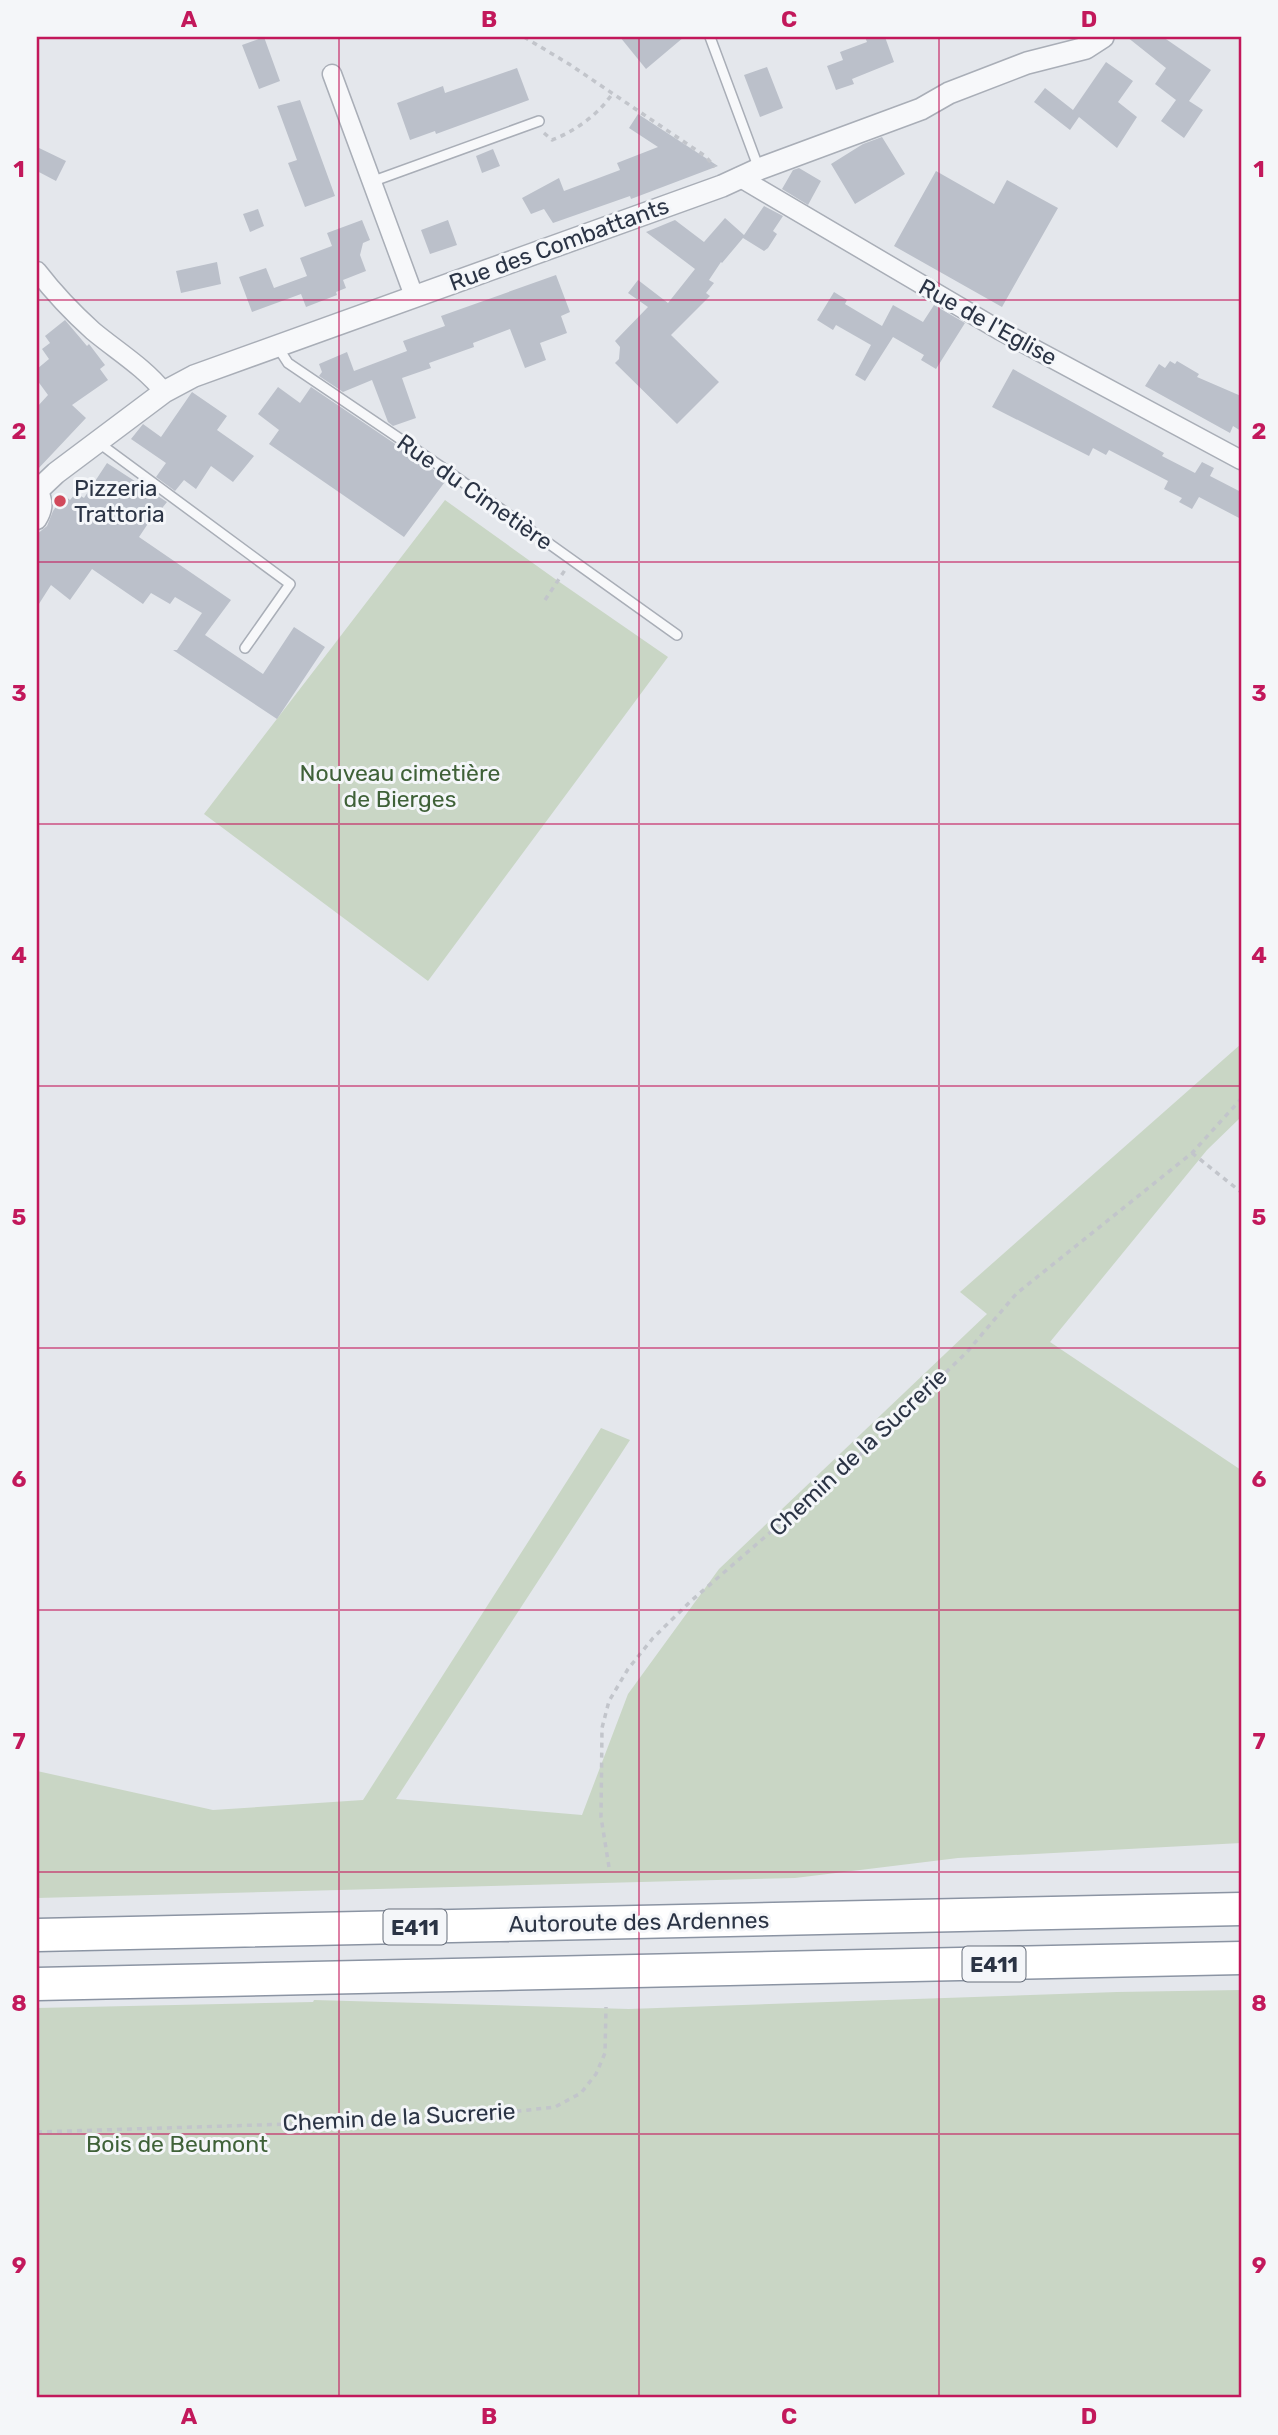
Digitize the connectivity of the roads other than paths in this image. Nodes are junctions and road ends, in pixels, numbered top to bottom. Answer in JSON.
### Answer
{"nodes":[{"id":1,"x":710,"y":37,"type":"edge"},
{"id":2,"x":1103,"y":37,"type":"edge"},
{"id":3,"x":332,"y":74,"type":"dead end"},
{"id":4,"x":538,"y":121,"type":"road end"},
{"id":5,"x":759,"y":169,"type":"junction"},
{"id":6,"x":372,"y":182,"type":"junction"},
{"id":7,"x":731,"y":182,"type":"junction"},
{"id":8,"x":37,"y":271,"type":"edge"},
{"id":9,"x":414,"y":296,"type":"junction"},
{"id":10,"x":277,"y":346,"type":"junction"},
{"id":11,"x":164,"y":392,"type":"junction"},
{"id":12,"x":97,"y":442,"type":"junction"},
{"id":13,"x":1241,"y":460,"type":"edge"},
{"id":14,"x":38,"y":490,"type":"edge"},
{"id":15,"x":37,"y":520,"type":"edge"},
{"id":16,"x":677,"y":635,"type":"dead end"},
{"id":17,"x":245,"y":648,"type":"dead end"},
{"id":18,"x":1241,"y":1909,"type":"edge"},
{"id":19,"x":37,"y":1935,"type":"edge"},
{"id":20,"x":1241,"y":1958,"type":"edge"},
{"id":21,"x":37,"y":1984,"type":"edge"}],
"edges":[{"from":1,"to":5,"type":"lane"},
{"from":2,"to":5,"type":"street","name":"Rue des Combattants"},
{"from":3,"to":6,"type":"street"},
{"from":4,"to":6,"type":"lane"},
{"from":5,"to":7,"type":"street","name":"Rue des Combattants"},
{"from":6,"to":9,"type":"street"},
{"from":7,"to":9,"type":"street","name":"Rue des Combattants"},
{"from":7,"to":13,"type":"street","name":"Rue de l'Eglise"},
{"from":8,"to":11,"type":"street"},
{"from":9,"to":10,"type":"street","name":"Rue des Combattants"},
{"from":10,"to":11,"type":"street","name":"Rue des Combattants"},
{"from":10,"to":16,"type":"lane","name":"Rue du Cimetière"},
{"from":11,"to":12,"type":"street","name":"Rue des Combattants"},
{"from":12,"to":14,"type":"street","name":"Rue des Combattants"},
{"from":12,"to":17,"type":"lane"},
{"from":14,"to":15,"type":"street"},
{"from":18,"to":19,"type":"highway","name":"Autoroute des Ardennes","number":"E411"},
{"from":20,"to":21,"type":"highway","number":"E411"}]}
